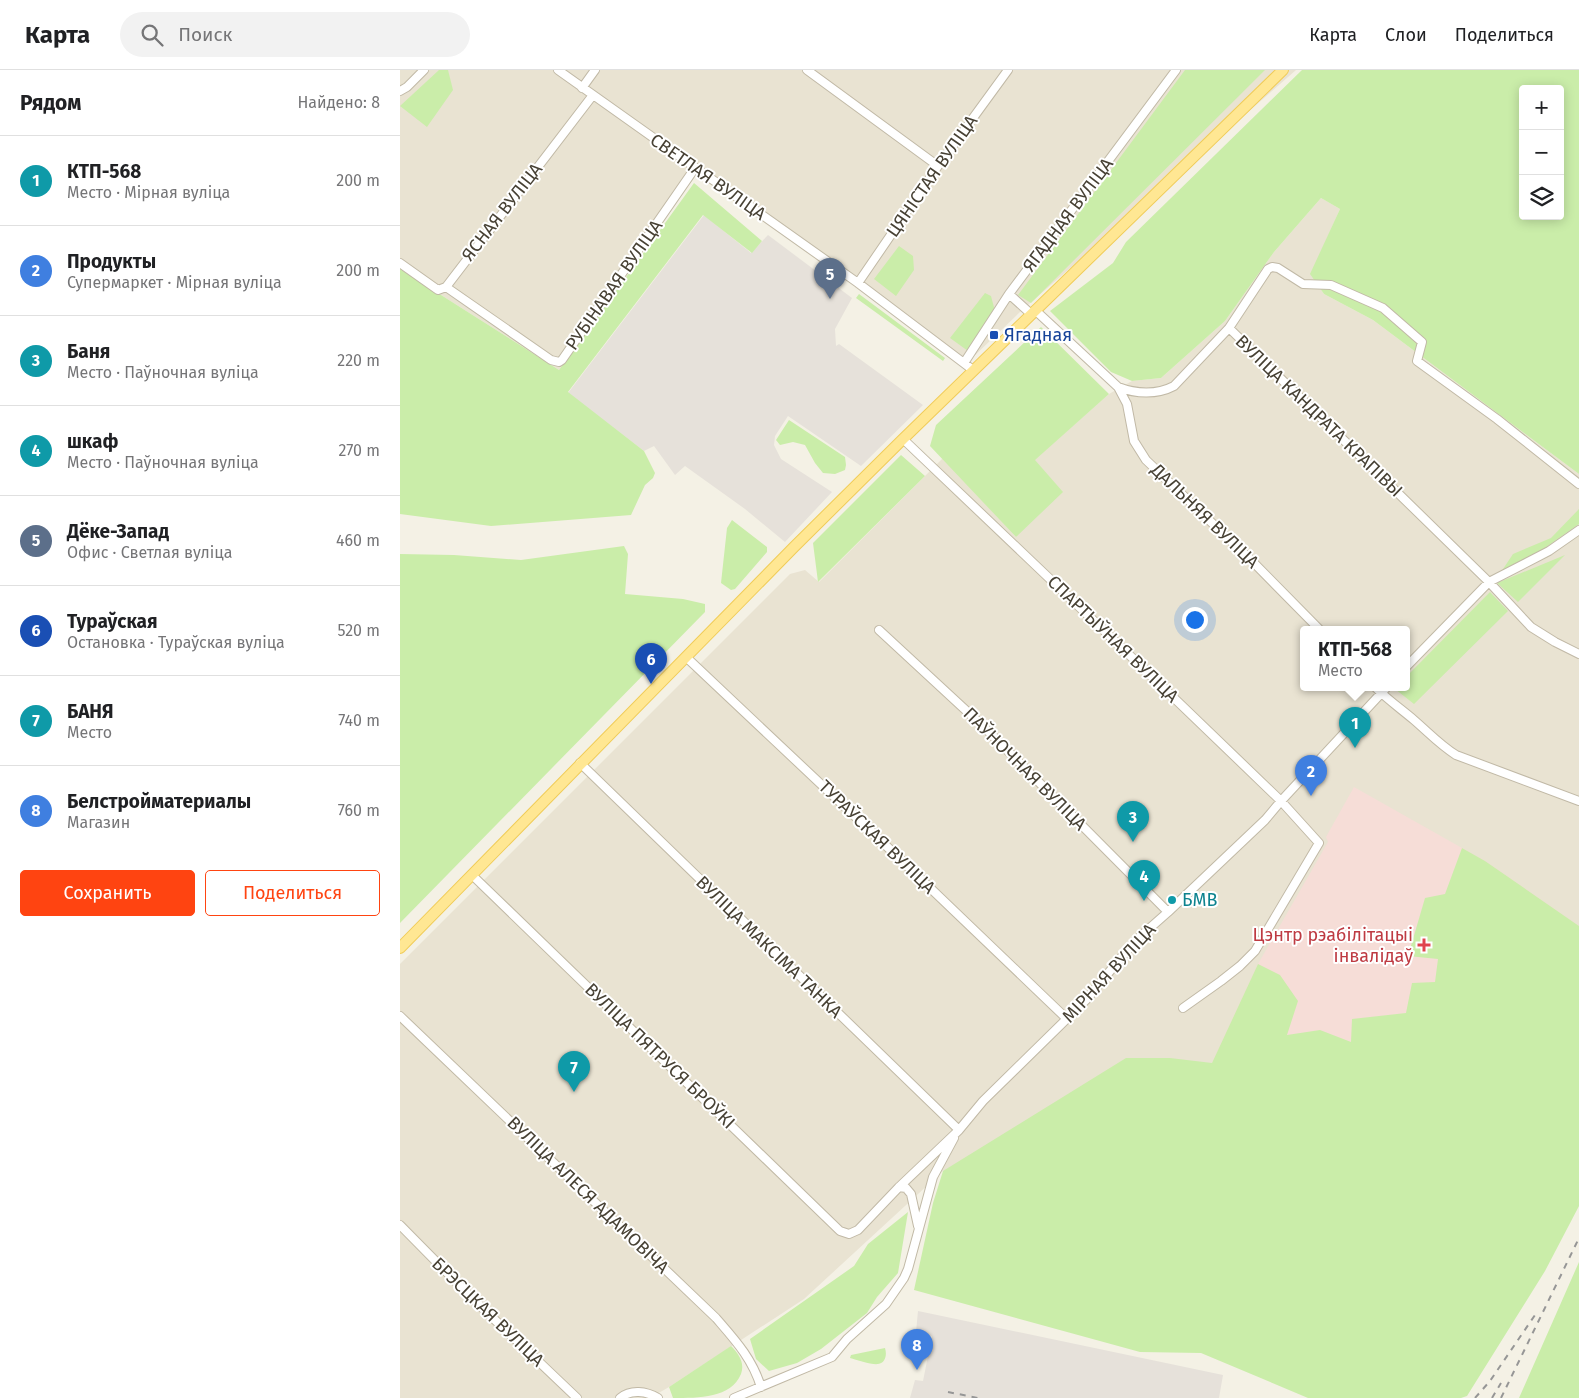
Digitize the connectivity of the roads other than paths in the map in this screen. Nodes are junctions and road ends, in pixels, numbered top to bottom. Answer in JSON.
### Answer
{"nodes":[{"id":1,"x":424,"y":70,"type":"edge"},
{"id":2,"x":558,"y":70,"type":"edge"},
{"id":3,"x":595,"y":70,"type":"edge"},
{"id":4,"x":807,"y":70,"type":"edge"},
{"id":5,"x":1008,"y":70,"type":"edge"},
{"id":6,"x":1176,"y":70,"type":"edge"},
{"id":7,"x":1283,"y":70,"type":"edge"},
{"id":8,"x":582,"y":88,"type":"junction"},
{"id":9,"x":400,"y":91,"type":"edge"},
{"id":10,"x":593,"y":95,"type":"junction"},
{"id":11,"x":938,"y":166,"type":"junction"},
{"id":12,"x":695,"y":168,"type":"junction"},
{"id":13,"x":400,"y":263,"type":"edge"},
{"id":14,"x":858,"y":283,"type":"junction"},
{"id":15,"x":446,"y":287,"type":"junction"},
{"id":16,"x":1009,"y":294,"type":"junction"},
{"id":17,"x":1033,"y":312,"type":"junction"},
{"id":18,"x":1229,"y":328,"type":"junction"},
{"id":19,"x":964,"y":363,"type":"junction"},
{"id":20,"x":973,"y":370,"type":"junction"},
{"id":21,"x":1118,"y":388,"type":"junction"},
{"id":22,"x":903,"y":439,"type":"junction"},
{"id":23,"x":1579,"y":484,"type":"edge"},
{"id":24,"x":1579,"y":530,"type":"edge"},
{"id":25,"x":1489,"y":582,"type":"junction"},
{"id":26,"x":1316,"y":626,"type":"edge"},
{"id":27,"x":879,"y":630,"type":"dead end"},
{"id":28,"x":1579,"y":654,"type":"edge"},
{"id":29,"x":686,"y":657,"type":"junction"},
{"id":30,"x":1410,"y":663,"type":"edge"},
{"id":31,"x":1379,"y":691,"type":"edge"},
{"id":32,"x":1383,"y":691,"type":"edge"},
{"id":33,"x":580,"y":764,"type":"junction"},
{"id":34,"x":1281,"y":801,"type":"junction"},
{"id":35,"x":1579,"y":801,"type":"edge"},
{"id":36,"x":472,"y":875,"type":"junction"},
{"id":37,"x":1168,"y":912,"type":"junction"},
{"id":38,"x":400,"y":948,"type":"edge"},
{"id":39,"x":1183,"y":1008,"type":"dead end"},
{"id":40,"x":400,"y":1016,"type":"edge"},
{"id":41,"x":1067,"y":1019,"type":"junction"},
{"id":42,"x":959,"y":1130,"type":"junction"},
{"id":43,"x":899,"y":1188,"type":"junction"},
{"id":44,"x":400,"y":1225,"type":"edge"},
{"id":45,"x":919,"y":1230,"type":"junction"},
{"id":46,"x":849,"y":1234,"type":"joint"},
{"id":47,"x":761,"y":1387,"type":"junction"},
{"id":48,"x":577,"y":1398,"type":"edge"},
{"id":49,"x":620,"y":1398,"type":"edge"},
{"id":50,"x":658,"y":1398,"type":"edge"},
{"id":51,"x":734,"y":1398,"type":"edge"}],
"edges":[{"from":1,"to":9,"type":"street"},
{"from":2,"to":8,"type":"street","name":"СВЕТЛАЯ ВУЛІЦА"},
{"from":3,"to":8,"type":"street"},
{"from":4,"to":11,"type":"street"},
{"from":5,"to":11,"type":"street","name":"ЦЯНІСТАЯ ВУЛІЦА"},
{"from":6,"to":16,"type":"street","name":"ЯГАДНАЯ ВУЛІЦА"},
{"from":7,"to":17,"type":"main road"},
{"from":8,"to":10,"type":"street","name":"СВЕТЛАЯ ВУЛІЦА"},
{"from":10,"to":12,"type":"street","name":"СВЕТЛАЯ ВУЛІЦА"},
{"from":10,"to":15,"type":"street","name":"ЯСНАЯ ВУЛІЦА"},
{"from":11,"to":14,"type":"street","name":"ЦЯНІСТАЯ ВУЛІЦА"},
{"from":12,"to":14,"type":"street","name":"СВЕТЛАЯ ВУЛІЦА"},
{"from":12,"to":15,"type":"street","name":"РУБІНАВАЯ ВУЛІЦА"},
{"from":13,"to":15,"type":"street"},
{"from":14,"to":19,"type":"street","name":"СВЕТЛАЯ ВУЛІЦА"},
{"from":16,"to":17,"type":"street"},
{"from":16,"to":19,"type":"street","name":"ЯГАДНАЯ ВУЛІЦА"},
{"from":17,"to":20,"type":"main road"},
{"from":17,"to":21,"type":"street"},
{"from":18,"to":21,"type":"street"},
{"from":18,"to":23,"type":"street","name":"ВУЛІЦА КАНДРАТА КРАПІВЫ"},
{"from":18,"to":25,"type":"street","name":"ВУЛІЦА КАНДРАТА КРАПІВЫ"},
{"from":19,"to":20,"type":"street","name":"СВЕТЛАЯ ВУЛІЦА"},
{"from":20,"to":22,"type":"main road"},
{"from":21,"to":26,"type":"street","name":"ДАЛЬНЯЯ ВУЛІЦА"},
{"from":22,"to":29,"type":"main road"},
{"from":22,"to":34,"type":"street","name":"СПАРТЫЎНАЯ ВУЛІЦА"},
{"from":24,"to":25,"type":"street"},
{"from":25,"to":28,"type":"street","name":"ВУЛІЦА КАНДРАТА КРАПІВЫ"},
{"from":25,"to":30,"type":"street"},
{"from":27,"to":37,"type":"street","name":"ПАЎНОЧНАЯ ВУЛІЦА"},
{"from":29,"to":33,"type":"main road"},
{"from":29,"to":41,"type":"street","name":"ТУРАЎСКАЯ ВУЛІЦА"},
{"from":31,"to":34,"type":"street","name":"МІРНАЯ ВУЛІЦА"},
{"from":32,"to":35,"type":"street"},
{"from":33,"to":36,"type":"main road"},
{"from":33,"to":42,"type":"street","name":"ВУЛІЦА МАКСІМА ТАНКА"},
{"from":34,"to":37,"type":"street","name":"МІРНАЯ ВУЛІЦА"},
{"from":34,"to":39,"type":"street","name":"СПАРТЫЎНАЯ ВУЛІЦА"},
{"from":36,"to":38,"type":"main road"},
{"from":36,"to":46,"type":"street","name":"ВУЛІЦА ПЯТРУСЯ БРОЎКІ"},
{"from":37,"to":41,"type":"street","name":"МІРНАЯ ВУЛІЦА"},
{"from":40,"to":47,"type":"street","name":"ВУЛІЦА АЛЕСЯ АДАМОВІЧА"},
{"from":41,"to":42,"type":"street","name":"МІРНАЯ ВУЛІЦА"},
{"from":42,"to":43,"type":"street","name":"МІРНАЯ ВУЛІЦА"},
{"from":42,"to":45,"type":"street"},
{"from":43,"to":45,"type":"street"},
{"from":43,"to":46,"type":"street","name":"МІРНАЯ ВУЛІЦА"},
{"from":44,"to":48,"type":"street","name":"БРЭСЦКАЯ ВУЛІЦА"},
{"from":45,"to":47,"type":"street"},
{"from":47,"to":51,"type":"street"},
{"from":49,"to":50,"type":"street"}]}
